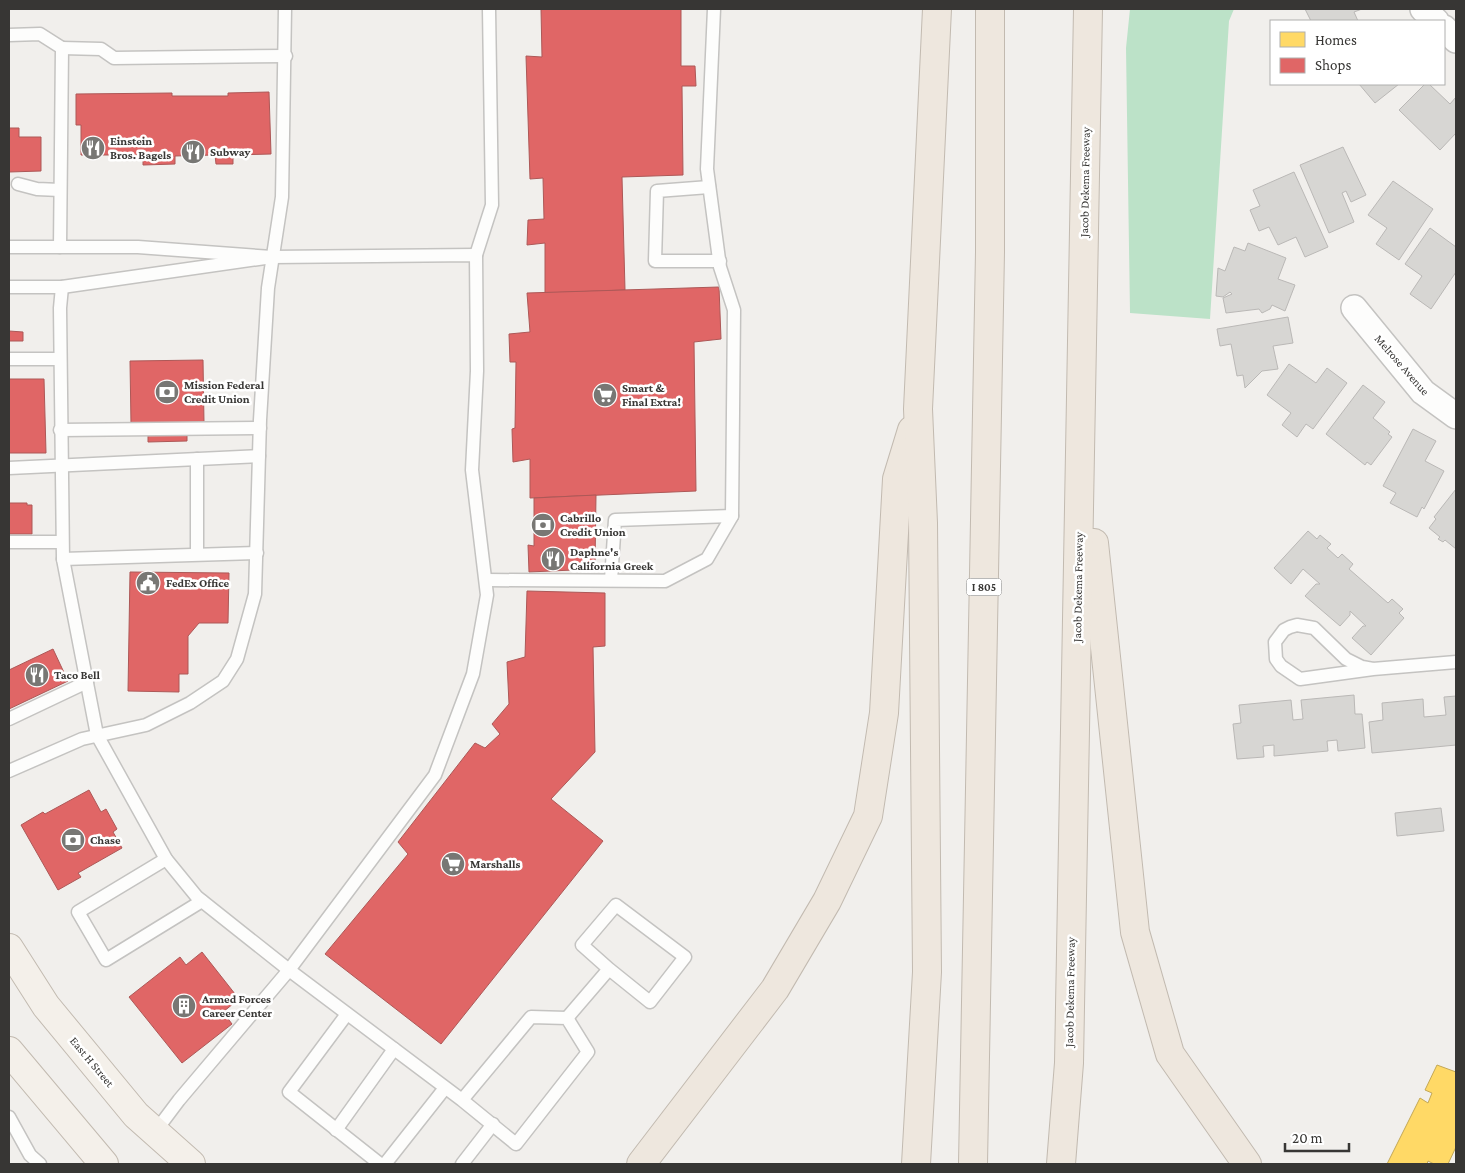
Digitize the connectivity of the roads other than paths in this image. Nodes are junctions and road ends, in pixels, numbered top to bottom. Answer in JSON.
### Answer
{"nodes":[{"id":1,"x":285,"y":9,"type":"edge"},
{"id":2,"x":489,"y":9,"type":"edge"},
{"id":3,"x":714,"y":9,"type":"edge"},
{"id":4,"x":937,"y":9,"type":"edge"},
{"id":5,"x":990,"y":9,"type":"edge"},
{"id":6,"x":1088,"y":9,"type":"edge"},
{"id":7,"x":1423,"y":9,"type":"edge"},
{"id":8,"x":1435,"y":20,"type":"edge"},
{"id":9,"x":1445,"y":29,"type":"edge"},
{"id":10,"x":9,"y":34,"type":"edge"},
{"id":11,"x":1456,"y":40,"type":"edge"},
{"id":12,"x":62,"y":48,"type":"junction"},
{"id":13,"x":286,"y":56,"type":"junction"},
{"id":14,"x":18,"y":184,"type":"dead end"},
{"id":15,"x":710,"y":187,"type":"junction"},
{"id":16,"x":60,"y":190,"type":"junction"},
{"id":17,"x":9,"y":248,"type":"edge"},
{"id":18,"x":60,"y":248,"type":"junction"},
{"id":19,"x":476,"y":256,"type":"junction"},
{"id":20,"x":272,"y":257,"type":"junction"},
{"id":21,"x":720,"y":261,"type":"junction"},
{"id":22,"x":62,"y":286,"type":"junction"},
{"id":23,"x":9,"y":287,"type":"edge"},
{"id":24,"x":1354,"y":308,"type":"dead end"},
{"id":25,"x":9,"y":359,"type":"edge"},
{"id":26,"x":60,"y":359,"type":"junction"},
{"id":27,"x":918,"y":409,"type":"junction"},
{"id":28,"x":1082,"y":414,"type":"junction"},
{"id":29,"x":1456,"y":416,"type":"edge"},
{"id":30,"x":260,"y":428,"type":"junction"},
{"id":31,"x":60,"y":430,"type":"junction"},
{"id":32,"x":259,"y":456,"type":"junction"},
{"id":33,"x":197,"y":459,"type":"junction"},
{"id":34,"x":61,"y":466,"type":"junction"},
{"id":35,"x":9,"y":468,"type":"edge"},
{"id":36,"x":732,"y":516,"type":"junction"},
{"id":37,"x":9,"y":542,"type":"edge"},
{"id":38,"x":62,"y":542,"type":"junction"},
{"id":39,"x":257,"y":552,"type":"junction"},
{"id":40,"x":197,"y":554,"type":"junction"},
{"id":41,"x":62,"y":559,"type":"junction"},
{"id":42,"x":486,"y":580,"type":"junction"},
{"id":43,"x":610,"y":580,"type":"junction"},
{"id":44,"x":1456,"y":662,"type":"edge"},
{"id":45,"x":1373,"y":669,"type":"junction"},
{"id":46,"x":87,"y":682,"type":"junction"},
{"id":47,"x":9,"y":719,"type":"edge"},
{"id":48,"x":98,"y":735,"type":"junction"},
{"id":49,"x":9,"y":771,"type":"edge"},
{"id":50,"x":166,"y":859,"type":"junction"},
{"id":51,"x":202,"y":901,"type":"junction"},
{"id":52,"x":9,"y":948,"type":"edge"},
{"id":53,"x":609,"y":969,"type":"junction"},
{"id":54,"x":289,"y":970,"type":"junction"},
{"id":55,"x":347,"y":1014,"type":"junction"},
{"id":56,"x":567,"y":1018,"type":"junction"},
{"id":57,"x":394,"y":1049,"type":"junction"},
{"id":58,"x":9,"y":1051,"type":"edge"},
{"id":59,"x":445,"y":1088,"type":"junction"},
{"id":60,"x":462,"y":1100,"type":"junction"},
{"id":61,"x":9,"y":1116,"type":"edge"},
{"id":62,"x":493,"y":1124,"type":"junction"},
{"id":63,"x":336,"y":1130,"type":"junction"},
{"id":64,"x":155,"y":1132,"type":"junction"},
{"id":65,"x":40,"y":1164,"type":"edge"},
{"id":66,"x":104,"y":1164,"type":"edge"},
{"id":67,"x":191,"y":1164,"type":"edge"},
{"id":68,"x":380,"y":1164,"type":"edge"},
{"id":69,"x":385,"y":1164,"type":"edge"},
{"id":70,"x":462,"y":1164,"type":"edge"},
{"id":71,"x":641,"y":1164,"type":"edge"},
{"id":72,"x":916,"y":1164,"type":"edge"},
{"id":73,"x":974,"y":1164,"type":"edge"},
{"id":74,"x":1061,"y":1164,"type":"edge"},
{"id":75,"x":1247,"y":1164,"type":"edge"}],
"edges":[{"from":1,"to":13,"type":"lane"},
{"from":2,"to":19,"type":"lane"},
{"from":3,"to":15,"type":"lane"},
{"from":4,"to":27,"type":"highway"},
{"from":5,"to":73,"type":"highway","number":"I 805"},
{"from":6,"to":28,"type":"highway","name":"Jacob Dekema Freeway"},
{"from":7,"to":8,"type":"street"},
{"from":9,"to":11,"type":"street"},
{"from":10,"to":12,"type":"lane"},
{"from":12,"to":13,"type":"lane"},
{"from":12,"to":16,"type":"lane"},
{"from":13,"to":20,"type":"lane"},
{"from":14,"to":16,"type":"lane"},
{"from":15,"to":21,"type":"lane"},
{"from":15,"to":21,"type":"lane"},
{"from":16,"to":18,"type":"lane"},
{"from":17,"to":18,"type":"lane"},
{"from":18,"to":20,"type":"lane"},
{"from":19,"to":20,"type":"lane"},
{"from":19,"to":42,"type":"lane"},
{"from":20,"to":22,"type":"lane"},
{"from":20,"to":30,"type":"lane"},
{"from":21,"to":36,"type":"lane"},
{"from":22,"to":23,"type":"lane"},
{"from":22,"to":26,"type":"lane"},
{"from":24,"to":29,"type":"street","name":"Melrose Avenue"},
{"from":25,"to":26,"type":"lane"},
{"from":26,"to":31,"type":"lane"},
{"from":27,"to":71,"type":"highway"},
{"from":27,"to":72,"type":"highway"},
{"from":28,"to":74,"type":"highway","name":"Jacob Dekema Freeway"},
{"from":28,"to":75,"type":"highway"},
{"from":30,"to":31,"type":"lane"},
{"from":30,"to":32,"type":"lane"},
{"from":31,"to":34,"type":"lane"},
{"from":32,"to":33,"type":"lane"},
{"from":32,"to":39,"type":"lane"},
{"from":33,"to":34,"type":"lane"},
{"from":33,"to":40,"type":"lane"},
{"from":34,"to":35,"type":"lane"},
{"from":34,"to":38,"type":"lane"},
{"from":36,"to":43,"type":"lane"},
{"from":36,"to":43,"type":"lane"},
{"from":37,"to":38,"type":"lane"},
{"from":38,"to":41,"type":"lane"},
{"from":39,"to":40,"type":"lane"},
{"from":39,"to":48,"type":"lane"},
{"from":40,"to":41,"type":"lane"},
{"from":41,"to":46,"type":"lane"},
{"from":42,"to":43,"type":"lane"},
{"from":42,"to":54,"type":"lane"},
{"from":44,"to":45,"type":"lane"},
{"from":45,"to":45,"type":"lane"},
{"from":46,"to":47,"type":"lane"},
{"from":46,"to":48,"type":"lane"},
{"from":48,"to":49,"type":"lane"},
{"from":48,"to":50,"type":"lane"},
{"from":50,"to":51,"type":"lane"},
{"from":50,"to":51,"type":"lane"},
{"from":51,"to":54,"type":"lane"},
{"from":52,"to":64,"type":"main road","name":"East H Street"},
{"from":53,"to":53,"type":"lane"},
{"from":53,"to":56,"type":"lane"},
{"from":54,"to":55,"type":"lane"},
{"from":54,"to":64,"type":"lane"},
{"from":55,"to":57,"type":"lane"},
{"from":55,"to":63,"type":"lane"},
{"from":56,"to":60,"type":"lane"},
{"from":56,"to":62,"type":"lane"},
{"from":57,"to":59,"type":"lane"},
{"from":57,"to":63,"type":"lane"},
{"from":58,"to":66,"type":"main road"},
{"from":59,"to":60,"type":"lane"},
{"from":59,"to":69,"type":"lane"},
{"from":60,"to":62,"type":"lane"},
{"from":61,"to":65,"type":"lane"},
{"from":62,"to":70,"type":"lane"},
{"from":63,"to":68,"type":"lane"},
{"from":64,"to":67,"type":"main road","name":"East H Street"}]}
